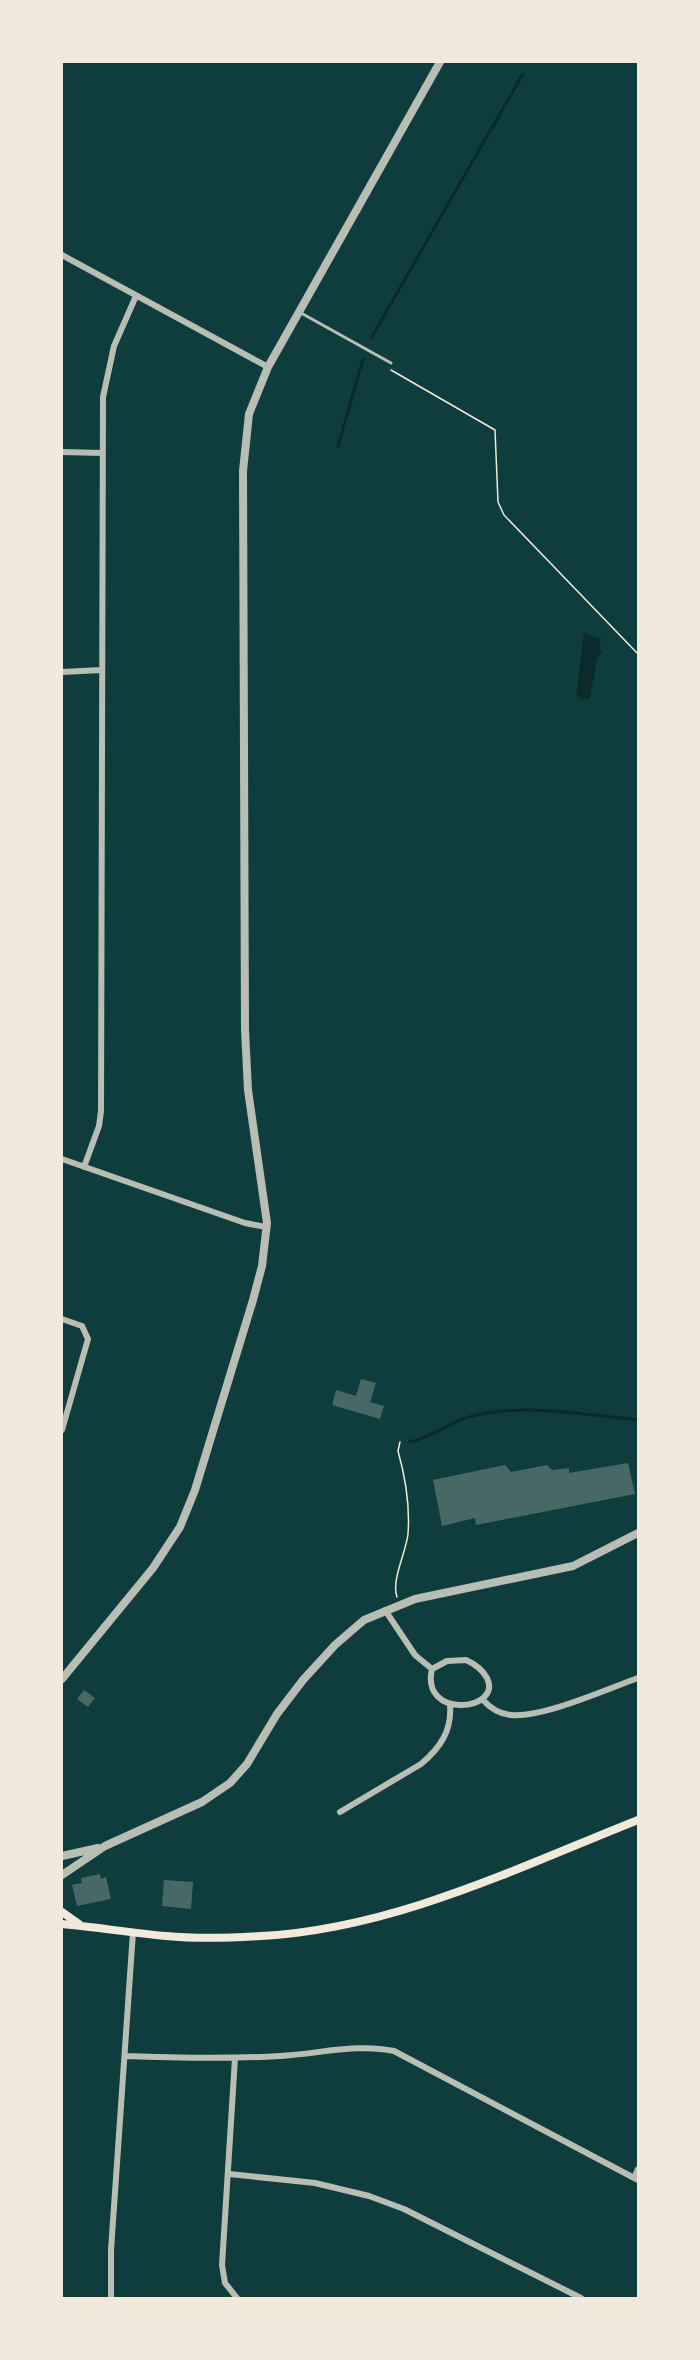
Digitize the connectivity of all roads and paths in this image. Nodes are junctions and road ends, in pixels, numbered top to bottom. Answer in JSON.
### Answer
{"nodes":[{"id":1,"x":440,"y":62,"type":"edge"},
{"id":2,"x":62,"y":255,"type":"edge"},
{"id":3,"x":136,"y":296,"type":"junction"},
{"id":4,"x":299,"y":312,"type":"junction"},
{"id":5,"x":391,"y":363,"type":"dead end"},
{"id":6,"x":268,"y":367,"type":"junction"},
{"id":7,"x":388,"y":368,"type":"dead end"},
{"id":8,"x":62,"y":452,"type":"edge"},
{"id":9,"x":103,"y":453,"type":"junction"},
{"id":10,"x":639,"y":654,"type":"edge"},
{"id":11,"x":101,"y":670,"type":"junction"},
{"id":12,"x":62,"y":672,"type":"edge"},
{"id":13,"x":62,"y":1159,"type":"edge"},
{"id":14,"x":84,"y":1167,"type":"junction"},
{"id":15,"x":267,"y":1227,"type":"junction"},
{"id":16,"x":62,"y":1319,"type":"edge"},
{"id":17,"x":62,"y":1430,"type":"edge"},
{"id":18,"x":400,"y":1442,"type":"dead end"},
{"id":19,"x":639,"y":1533,"type":"edge"},
{"id":20,"x":400,"y":1604,"type":"junction"},
{"id":21,"x":385,"y":1610,"type":"junction"},
{"id":22,"x":432,"y":1669,"type":"junction"},
{"id":23,"x":639,"y":1678,"type":"edge"},
{"id":24,"x":62,"y":1679,"type":"edge"},
{"id":25,"x":483,"y":1700,"type":"junction"},
{"id":26,"x":450,"y":1705,"type":"junction"},
{"id":27,"x":340,"y":1812,"type":"dead end"},
{"id":28,"x":639,"y":1820,"type":"edge"},
{"id":29,"x":105,"y":1846,"type":"junction"},
{"id":30,"x":62,"y":1856,"type":"edge"},
{"id":31,"x":62,"y":1875,"type":"edge"},
{"id":32,"x":62,"y":1912,"type":"edge"},
{"id":33,"x":62,"y":1924,"type":"edge"},
{"id":34,"x":82,"y":1925,"type":"junction"},
{"id":35,"x":133,"y":1932,"type":"junction"},
{"id":36,"x":125,"y":2056,"type":"junction"},
{"id":37,"x":235,"y":2058,"type":"junction"},
{"id":38,"x":639,"y":2169,"type":"edge"},
{"id":39,"x":229,"y":2174,"type":"junction"},
{"id":40,"x":636,"y":2179,"type":"edge"},
{"id":41,"x":111,"y":2298,"type":"edge"},
{"id":42,"x":237,"y":2298,"type":"edge"},
{"id":43,"x":581,"y":2298,"type":"edge"}],
"edges":[{"from":1,"to":4,"type":"street"},
{"from":2,"to":3,"type":"street"},
{"from":3,"to":6,"type":"street"},
{"from":3,"to":9,"type":"street"},
{"from":4,"to":5,"type":"lane"},
{"from":4,"to":6,"type":"street"},
{"from":6,"to":15,"type":"street"},
{"from":7,"to":10,"type":"path"},
{"from":8,"to":9,"type":"street"},
{"from":9,"to":11,"type":"street"},
{"from":11,"to":12,"type":"street"},
{"from":11,"to":14,"type":"street"},
{"from":13,"to":14,"type":"street"},
{"from":14,"to":15,"type":"street"},
{"from":15,"to":24,"type":"street"},
{"from":16,"to":17,"type":"street"},
{"from":18,"to":20,"type":"path"},
{"from":19,"to":20,"type":"street"},
{"from":20,"to":21,"type":"street"},
{"from":21,"to":22,"type":"street"},
{"from":21,"to":29,"type":"street"},
{"from":22,"to":25,"type":"street"},
{"from":22,"to":26,"type":"street"},
{"from":23,"to":25,"type":"street"},
{"from":25,"to":26,"type":"street"},
{"from":26,"to":27,"type":"street"},
{"from":28,"to":35,"type":"main road"},
{"from":29,"to":30,"type":"street"},
{"from":29,"to":31,"type":"street"},
{"from":32,"to":34,"type":"main road"},
{"from":33,"to":34,"type":"main road"},
{"from":34,"to":35,"type":"main road"},
{"from":35,"to":36,"type":"street"},
{"from":36,"to":37,"type":"street"},
{"from":36,"to":41,"type":"street"},
{"from":37,"to":39,"type":"street"},
{"from":37,"to":40,"type":"street"},
{"from":38,"to":40,"type":"street"},
{"from":39,"to":42,"type":"street"},
{"from":39,"to":43,"type":"street"}]}
